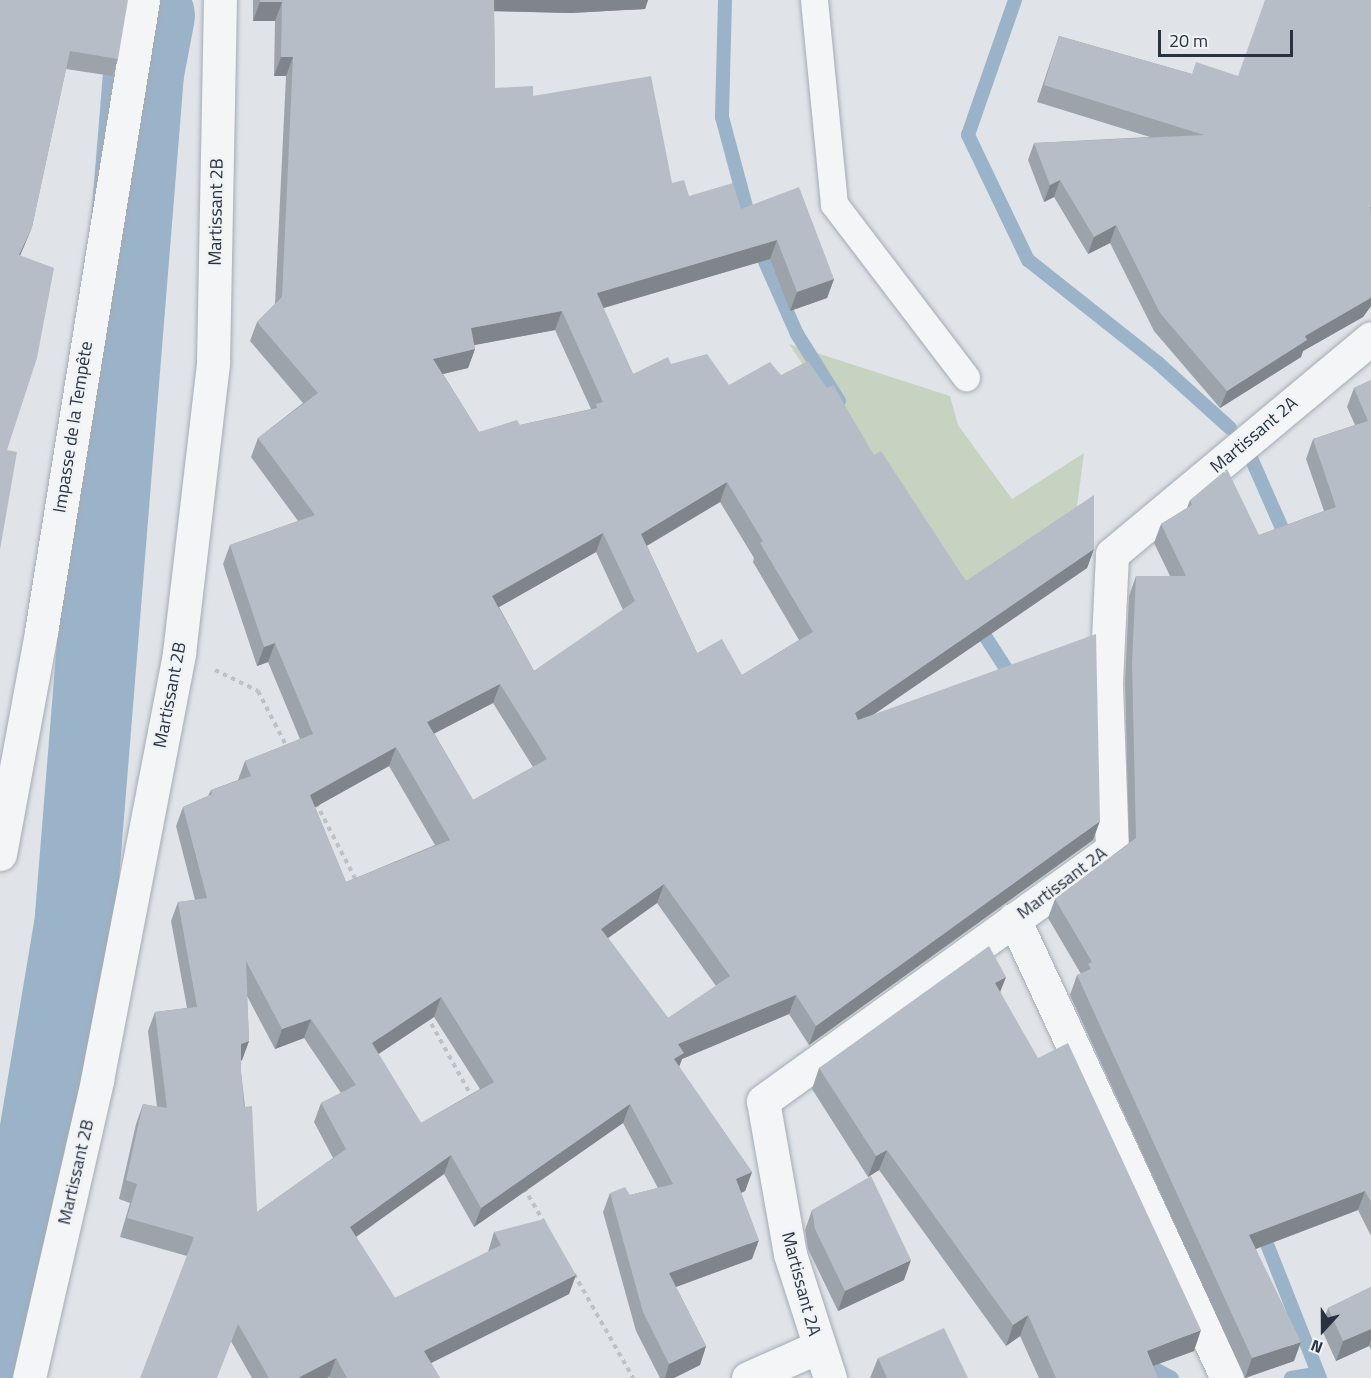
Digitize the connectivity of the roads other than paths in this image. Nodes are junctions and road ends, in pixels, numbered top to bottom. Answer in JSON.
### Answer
{"nodes":[{"id":1,"x":143,"y":0,"type":"edge"},
{"id":2,"x":220,"y":0,"type":"edge"},
{"id":3,"x":814,"y":0,"type":"edge"},
{"id":4,"x":1371,"y":338,"type":"edge"},
{"id":5,"x":966,"y":377,"type":"dead end"},
{"id":6,"x":0,"y":854,"type":"edge"},
{"id":7,"x":1014,"y":919,"type":"junction"},
{"id":8,"x":818,"y":1347,"type":"junction"},
{"id":9,"x":1226,"y":1376,"type":"edge"},
{"id":10,"x":29,"y":1378,"type":"edge"},
{"id":11,"x":748,"y":1378,"type":"edge"},
{"id":12,"x":830,"y":1378,"type":"edge"}],
"edges":[{"from":1,"to":6,"type":"street","name":"Impasse de la Tempête"},
{"from":2,"to":10,"type":"street","name":"Martissant 2B"},
{"from":3,"to":5,"type":"lane"},
{"from":4,"to":7,"type":"street","name":"Martissant 2A"},
{"from":7,"to":8,"type":"street","name":"Martissant 2A"},
{"from":7,"to":9,"type":"street"},
{"from":8,"to":11,"type":"street"},
{"from":8,"to":12,"type":"street","name":"Martissant 2A"}]}
